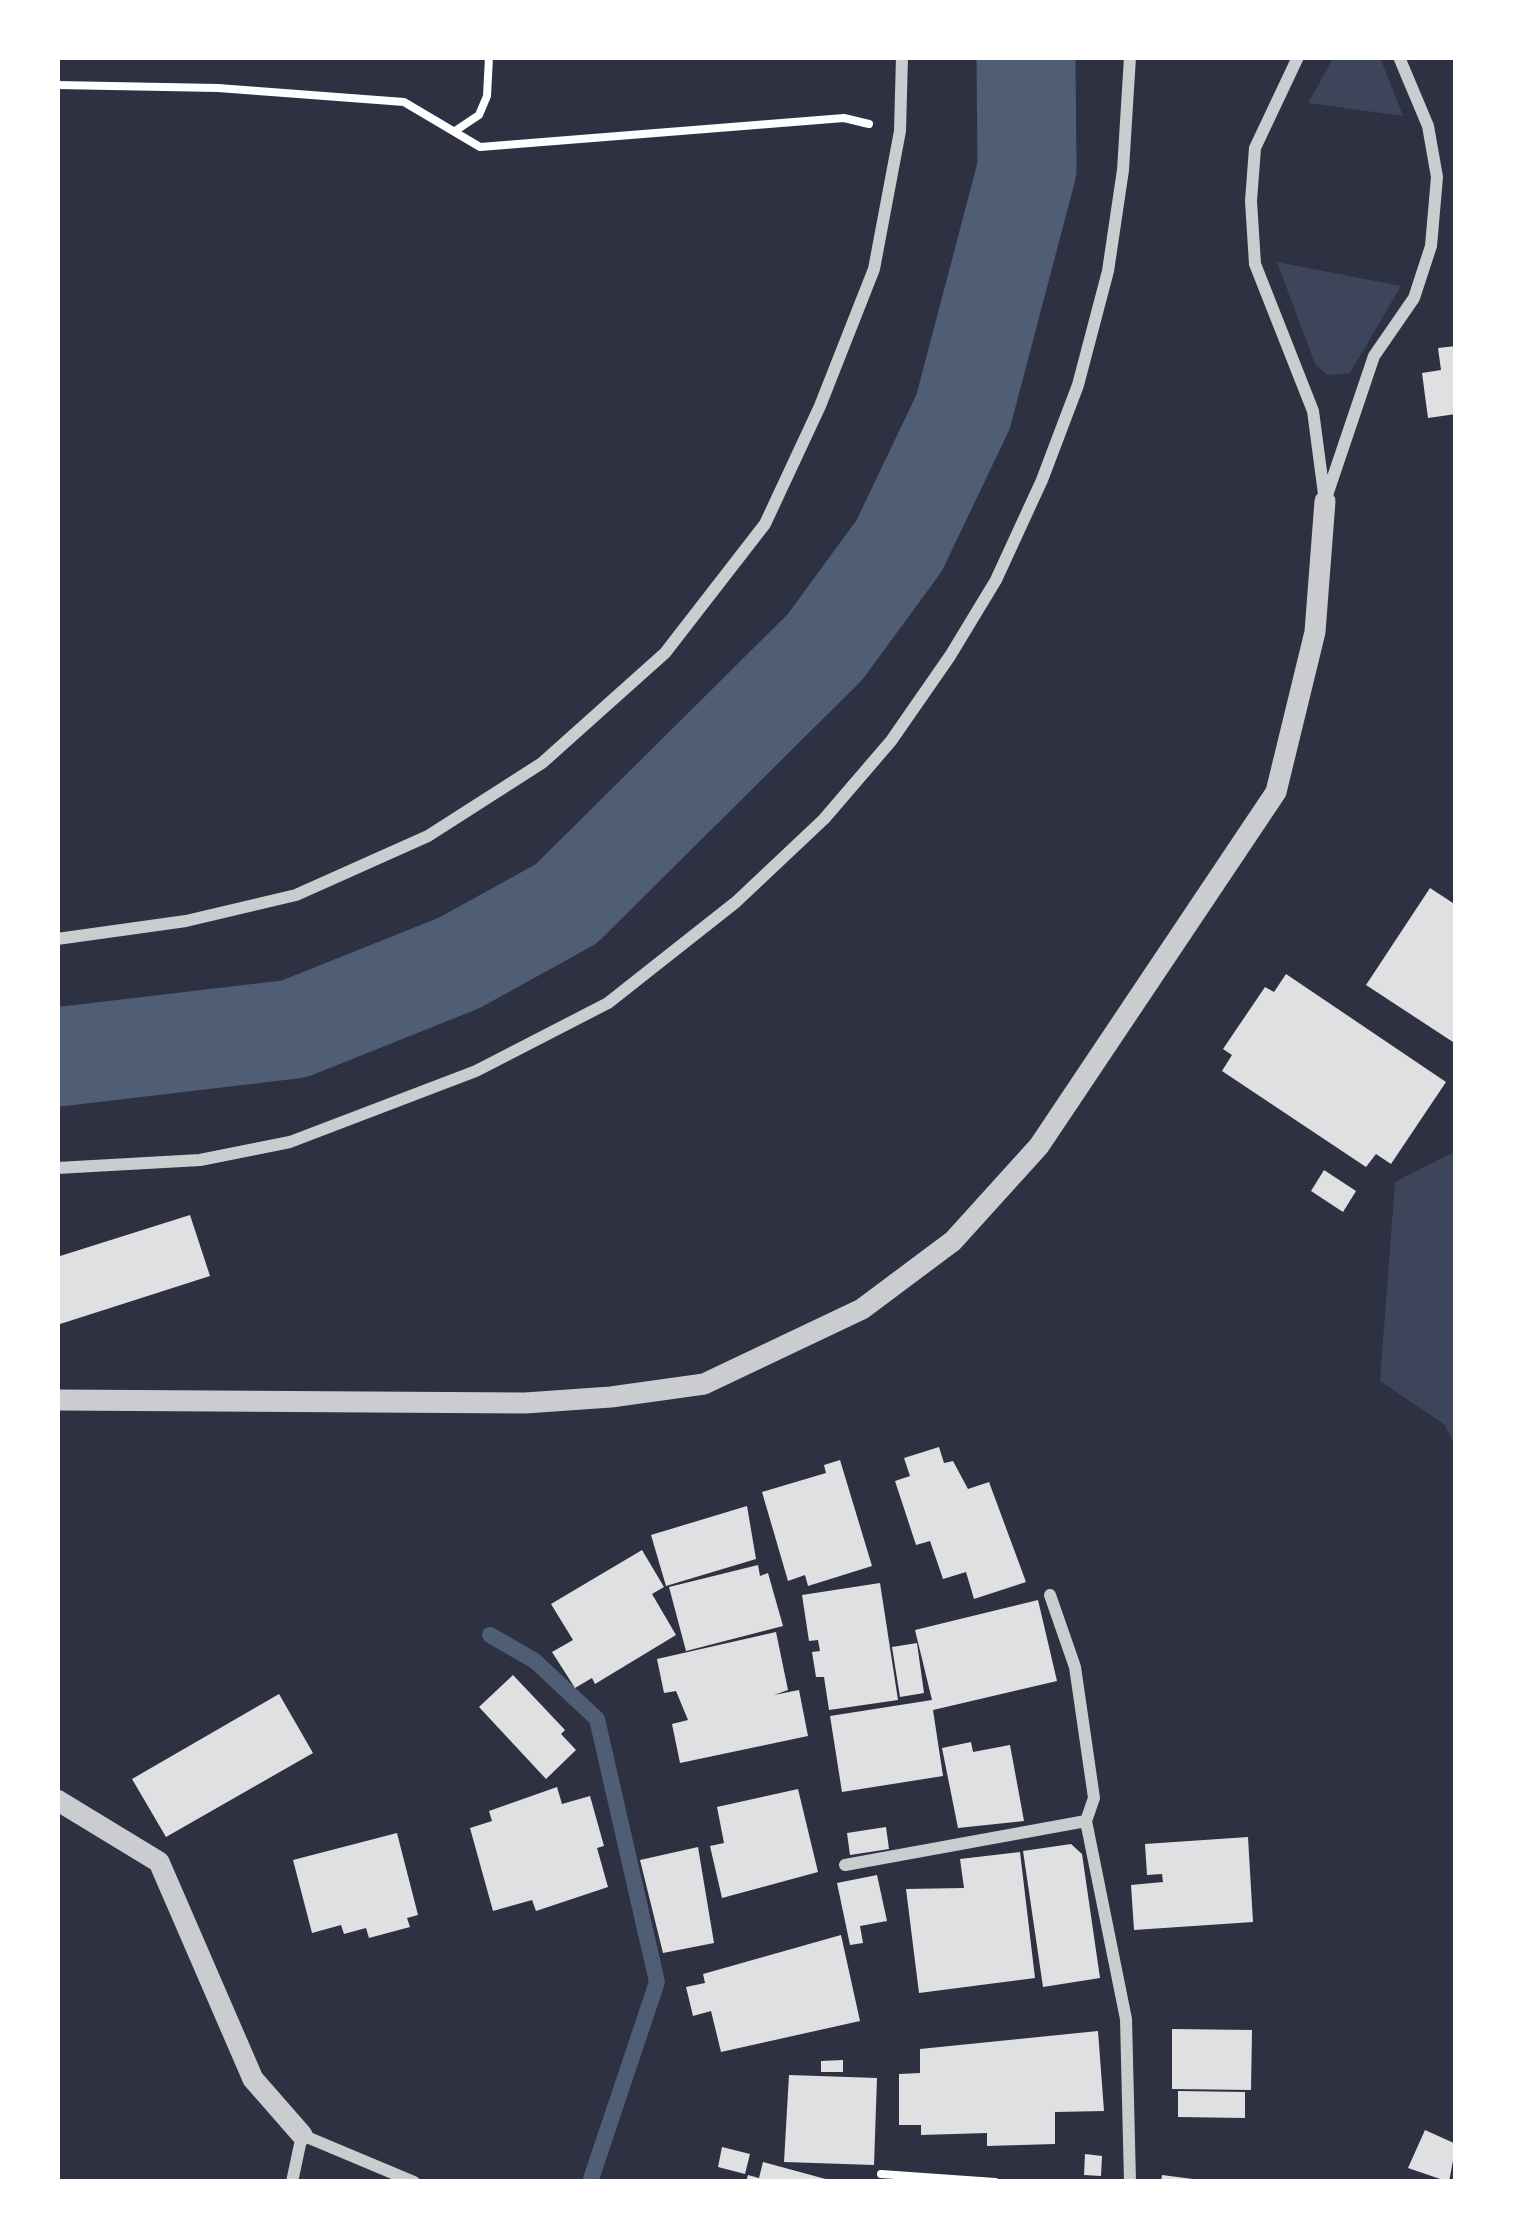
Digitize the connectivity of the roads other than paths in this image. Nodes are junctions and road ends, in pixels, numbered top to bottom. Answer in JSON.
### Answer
{"nodes":[{"id":1,"x":902,"y":57,"type":"edge"},
{"id":2,"x":1130,"y":57,"type":"edge"},
{"id":3,"x":1298,"y":57,"type":"edge"},
{"id":4,"x":1399,"y":57,"type":"edge"},
{"id":5,"x":1324,"y":501,"type":"junction"},
{"id":6,"x":57,"y":939,"type":"edge"},
{"id":7,"x":57,"y":1168,"type":"edge"},
{"id":8,"x":57,"y":1400,"type":"edge"},
{"id":9,"x":1050,"y":1595,"type":"dead end"},
{"id":10,"x":57,"y":1800,"type":"edge"},
{"id":11,"x":1085,"y":1821,"type":"junction"},
{"id":12,"x":845,"y":1865,"type":"dead end"},
{"id":13,"x":302,"y":2135,"type":"junction"},
{"id":14,"x":292,"y":2182,"type":"edge"},
{"id":15,"x":414,"y":2182,"type":"edge"},
{"id":16,"x":1130,"y":2182,"type":"edge"}],
"edges":[{"from":1,"to":6,"type":"street"},
{"from":2,"to":7,"type":"street"},
{"from":3,"to":5,"type":"street"},
{"from":4,"to":5,"type":"street"},
{"from":5,"to":8,"type":"street"},
{"from":9,"to":11,"type":"street"},
{"from":10,"to":13,"type":"street"},
{"from":11,"to":12,"type":"street"},
{"from":11,"to":16,"type":"street"},
{"from":13,"to":14,"type":"street"},
{"from":13,"to":15,"type":"street"}]}
